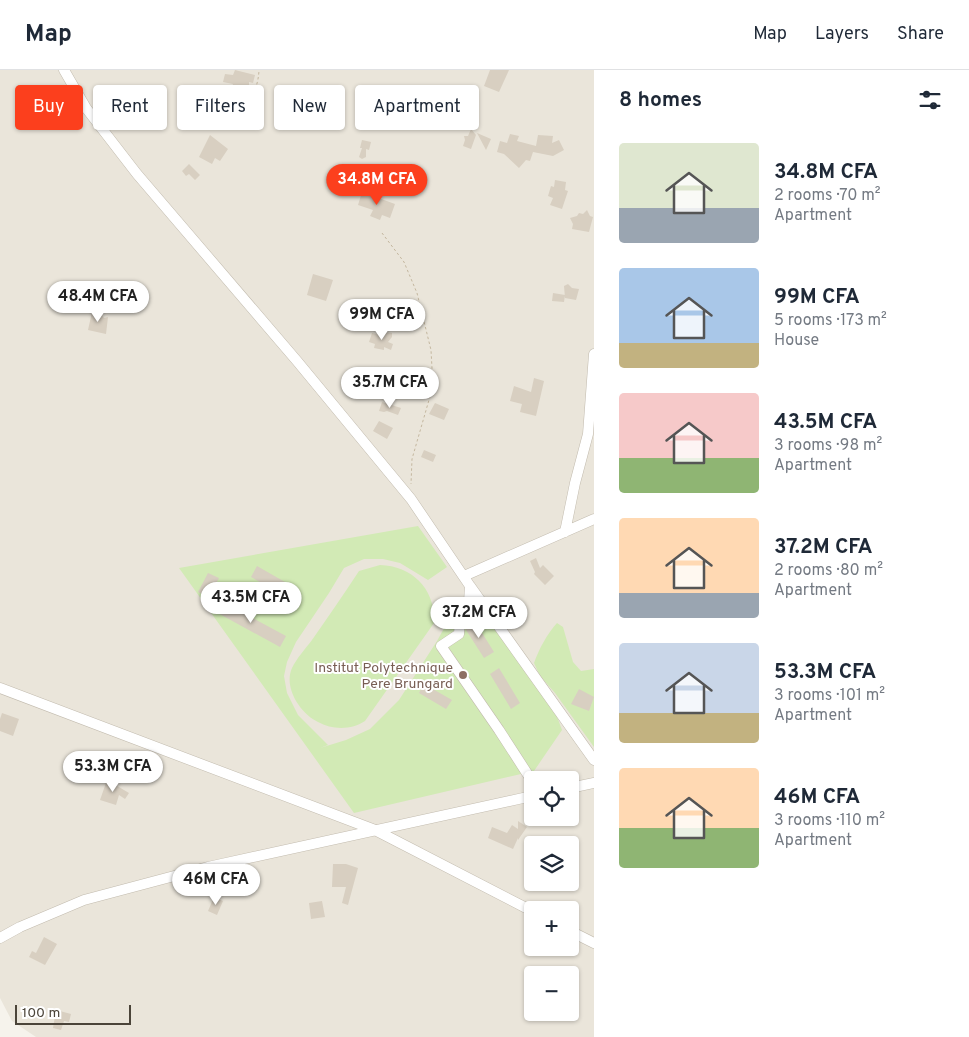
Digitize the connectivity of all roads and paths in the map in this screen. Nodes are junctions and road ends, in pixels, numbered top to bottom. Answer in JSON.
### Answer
{"nodes":[{"id":1,"x":64,"y":70,"type":"edge"},
{"id":2,"x":259,"y":70,"type":"edge"},
{"id":3,"x":257,"y":85,"type":"edge"},
{"id":4,"x":382,"y":233,"type":"dead end"},
{"id":5,"x":594,"y":354,"type":"edge"},
{"id":6,"x":411,"y":499,"type":"junction"},
{"id":7,"x":594,"y":519,"type":"edge"},
{"id":8,"x":565,"y":532,"type":"junction"},
{"id":9,"x":464,"y":576,"type":"junction"},
{"id":10,"x":470,"y":586,"type":"junction"},
{"id":11,"x":0,"y":688,"type":"edge"},
{"id":12,"x":594,"y":760,"type":"edge"},
{"id":13,"x":526,"y":771,"type":"edge"},
{"id":14,"x":594,"y":783,"type":"edge"},
{"id":15,"x":579,"y":786,"type":"edge"},
{"id":16,"x":524,"y":798,"type":"edge"},
{"id":17,"x":375,"y":830,"type":"junction"},
{"id":18,"x":524,"y":907,"type":"edge"},
{"id":19,"x":579,"y":936,"type":"edge"},
{"id":20,"x":0,"y":938,"type":"edge"},
{"id":21,"x":594,"y":943,"type":"edge"}],
"edges":[{"from":1,"to":6,"type":"street"},
{"from":2,"to":3,"type":"path"},
{"from":4,"to":6,"type":"path"},
{"from":5,"to":8,"type":"street"},
{"from":6,"to":9,"type":"street"},
{"from":7,"to":8,"type":"street"},
{"from":8,"to":9,"type":"street"},
{"from":9,"to":10,"type":"street"},
{"from":10,"to":12,"type":"street"},
{"from":10,"to":13,"type":"street"},
{"from":11,"to":17,"type":"street"},
{"from":14,"to":15,"type":"street"},
{"from":16,"to":17,"type":"street"},
{"from":17,"to":18,"type":"street"},
{"from":17,"to":20,"type":"street"},
{"from":19,"to":21,"type":"street"}]}
